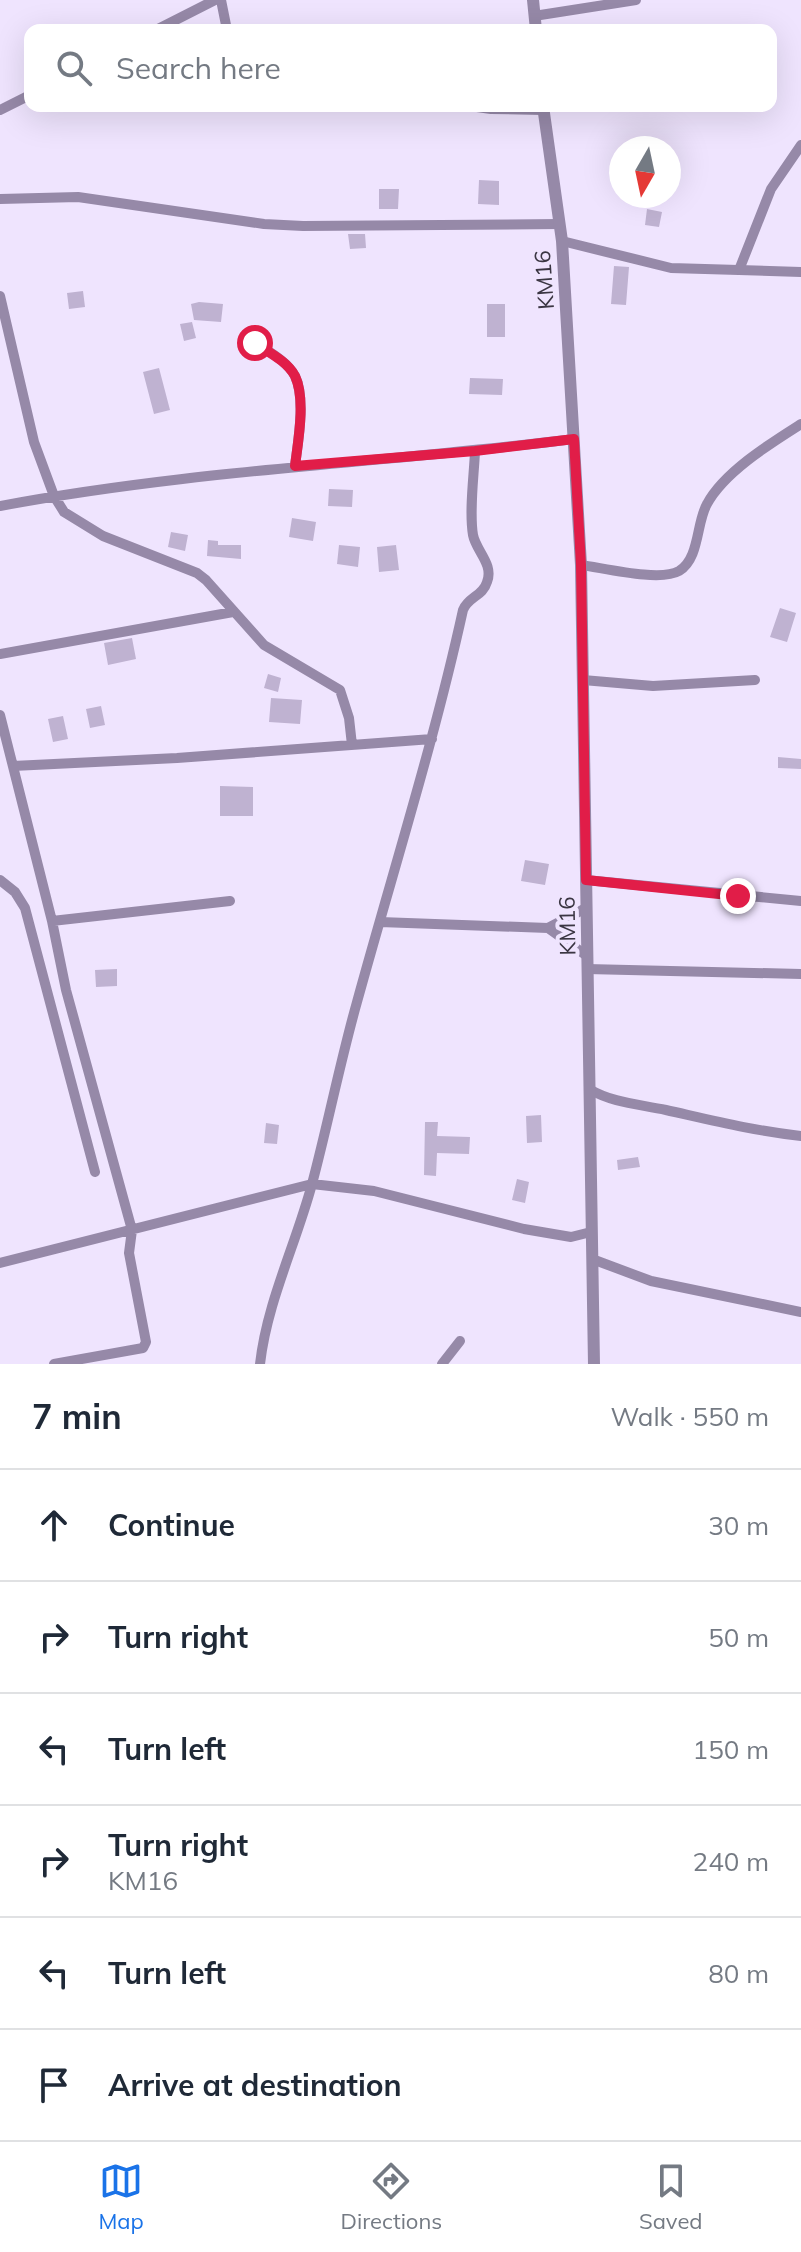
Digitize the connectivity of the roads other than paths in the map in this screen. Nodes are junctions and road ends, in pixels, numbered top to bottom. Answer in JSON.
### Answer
{"nodes":[{"id":1,"x":218,"y":0,"type":"edge"},
{"id":2,"x":533,"y":0,"type":"edge"},
{"id":3,"x":636,"y":0,"type":"edge"},
{"id":4,"x":534,"y":16,"type":"junction"},
{"id":5,"x":168,"y":24,"type":"edge"},
{"id":6,"x":225,"y":24,"type":"edge"},
{"id":7,"x":535,"y":24,"type":"edge"},
{"id":8,"x":24,"y":98,"type":"edge"},
{"id":9,"x":0,"y":110,"type":"edge"},
{"id":10,"x":544,"y":112,"type":"edge"},
{"id":11,"x":801,"y":145,"type":"edge"},
{"id":12,"x":0,"y":199,"type":"edge"},
{"id":13,"x":560,"y":224,"type":"junction"},
{"id":14,"x":562,"y":241,"type":"junction"},
{"id":15,"x":739,"y":270,"type":"junction"},
{"id":16,"x":801,"y":272,"type":"edge"},
{"id":17,"x":0,"y":296,"type":"edge"},
{"id":18,"x":255,"y":343,"type":"dead end"},
{"id":19,"x":801,"y":424,"type":"edge"},
{"id":20,"x":574,"y":439,"type":"junction"},
{"id":21,"x":475,"y":451,"type":"junction"},
{"id":22,"x":295,"y":466,"type":"junction"},
{"id":23,"x":54,"y":496,"type":"junction"},
{"id":24,"x":0,"y":506,"type":"edge"},
{"id":25,"x":581,"y":565,"type":"junction"},
{"id":26,"x":233,"y":612,"type":"junction"},
{"id":27,"x":0,"y":654,"type":"edge"},
{"id":28,"x":583,"y":680,"type":"junction"},
{"id":29,"x":755,"y":680,"type":"dead end"},
{"id":30,"x":0,"y":715,"type":"edge"},
{"id":31,"x":432,"y":739,"type":"junction"},
{"id":32,"x":352,"y":745,"type":"junction"},
{"id":33,"x":13,"y":766,"type":"junction"},
{"id":34,"x":0,"y":880,"type":"edge"},
{"id":35,"x":586,"y":880,"type":"junction"},
{"id":36,"x":230,"y":901,"type":"dead end"},
{"id":37,"x":801,"y":901,"type":"edge"},
{"id":38,"x":586,"y":908,"type":"junction"},
{"id":39,"x":52,"y":921,"type":"junction"},
{"id":40,"x":380,"y":922,"type":"junction"},
{"id":41,"x":548,"y":928,"type":"junction"},
{"id":42,"x":587,"y":962,"type":"junction"},
{"id":43,"x":801,"y":974,"type":"edge"},
{"id":44,"x":589,"y":1089,"type":"junction"},
{"id":45,"x":801,"y":1136,"type":"edge"},
{"id":46,"x":95,"y":1172,"type":"dead end"},
{"id":47,"x":312,"y":1184,"type":"junction"},
{"id":48,"x":132,"y":1230,"type":"junction"},
{"id":49,"x":591,"y":1232,"type":"junction"},
{"id":50,"x":592,"y":1259,"type":"junction"},
{"id":51,"x":0,"y":1263,"type":"edge"},
{"id":52,"x":801,"y":1312,"type":"edge"},
{"id":53,"x":460,"y":1341,"type":"dead end"},
{"id":54,"x":54,"y":1364,"type":"edge"},
{"id":55,"x":260,"y":1364,"type":"edge"},
{"id":56,"x":442,"y":1364,"type":"edge"},
{"id":57,"x":594,"y":1364,"type":"edge"}],
"edges":[{"from":1,"to":5,"type":"street"},
{"from":1,"to":6,"type":"street"},
{"from":2,"to":4,"type":"street"},
{"from":3,"to":4,"type":"street"},
{"from":4,"to":7,"type":"street"},
{"from":8,"to":9,"type":"street"},
{"from":10,"to":13,"type":"street","name":"KM16"},
{"from":11,"to":15,"type":"street"},
{"from":12,"to":13,"type":"street"},
{"from":13,"to":14,"type":"street","name":"KM16"},
{"from":14,"to":15,"type":"street"},
{"from":14,"to":20,"type":"street","name":"KM16"},
{"from":15,"to":16,"type":"street"},
{"from":17,"to":23,"type":"street"},
{"from":18,"to":22,"type":"street"},
{"from":19,"to":25,"type":"street"},
{"from":20,"to":21,"type":"street"},
{"from":20,"to":25,"type":"street","name":"KM16"},
{"from":21,"to":22,"type":"street"},
{"from":21,"to":31,"type":"street"},
{"from":22,"to":23,"type":"street"},
{"from":23,"to":24,"type":"street"},
{"from":23,"to":26,"type":"street"},
{"from":25,"to":28,"type":"street","name":"KM16"},
{"from":26,"to":27,"type":"street"},
{"from":26,"to":32,"type":"street"},
{"from":28,"to":29,"type":"street"},
{"from":28,"to":35,"type":"street","name":"KM16"},
{"from":30,"to":33,"type":"street"},
{"from":31,"to":32,"type":"street"},
{"from":31,"to":40,"type":"street"},
{"from":32,"to":33,"type":"street"},
{"from":33,"to":39,"type":"street"},
{"from":34,"to":46,"type":"street"},
{"from":35,"to":37,"type":"street"},
{"from":35,"to":38,"type":"street","name":"KM16"},
{"from":36,"to":39,"type":"street"},
{"from":38,"to":41,"type":"street"},
{"from":38,"to":42,"type":"street","name":"KM16"},
{"from":39,"to":48,"type":"street"},
{"from":40,"to":41,"type":"street"},
{"from":40,"to":47,"type":"street"},
{"from":41,"to":42,"type":"street"},
{"from":42,"to":43,"type":"street"},
{"from":42,"to":44,"type":"street","name":"KM16"},
{"from":44,"to":45,"type":"street"},
{"from":44,"to":49,"type":"street","name":"KM16"},
{"from":47,"to":48,"type":"street"},
{"from":47,"to":49,"type":"street"},
{"from":47,"to":55,"type":"street"},
{"from":48,"to":51,"type":"street"},
{"from":48,"to":54,"type":"street"},
{"from":49,"to":50,"type":"street","name":"KM16"},
{"from":50,"to":52,"type":"street"},
{"from":50,"to":57,"type":"street","name":"KM16"},
{"from":53,"to":56,"type":"street"}]}
